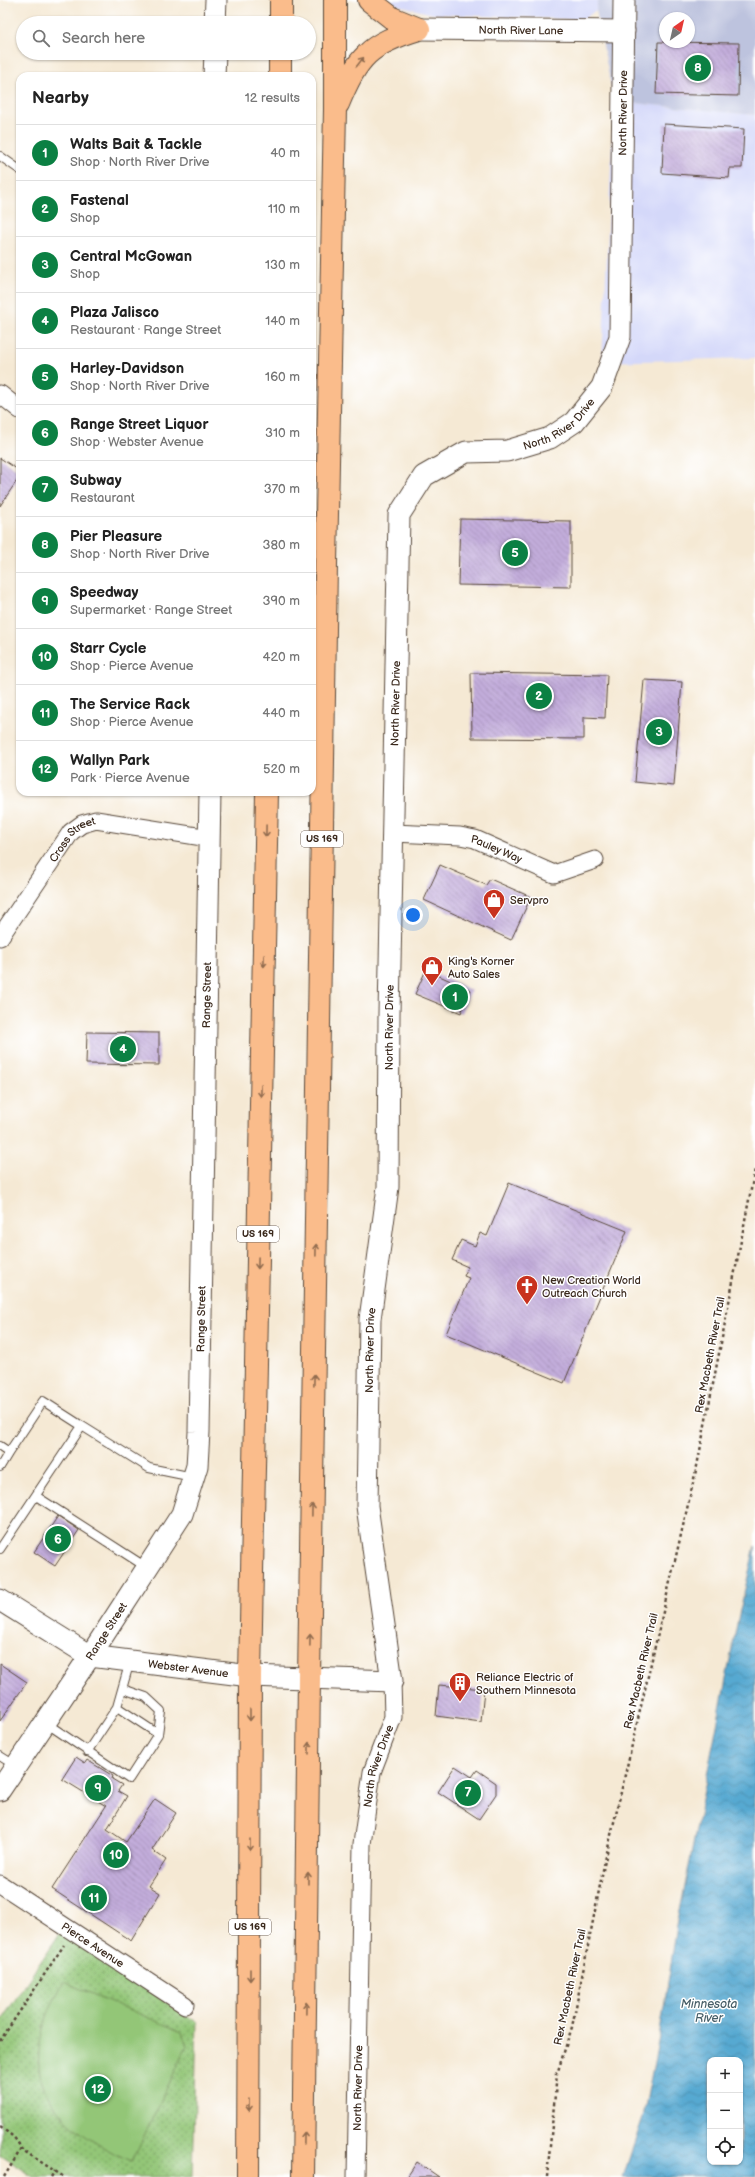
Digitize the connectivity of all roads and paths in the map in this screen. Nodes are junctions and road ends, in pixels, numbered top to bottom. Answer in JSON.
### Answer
{"nodes":[{"id":1,"x":216,"y":0,"type":"edge"},
{"id":2,"x":281,"y":0,"type":"edge"},
{"id":3,"x":335,"y":0,"type":"edge"},
{"id":4,"x":369,"y":0,"type":"edge"},
{"id":5,"x":624,"y":0,"type":"edge"},
{"id":6,"x":215,"y":16,"type":"edge"},
{"id":7,"x":281,"y":16,"type":"edge"},
{"id":8,"x":419,"y":29,"type":"junction"},
{"id":9,"x":624,"y":31,"type":"junction"},
{"id":10,"x":215,"y":60,"type":"edge"},
{"id":11,"x":280,"y":60,"type":"edge"},
{"id":12,"x":214,"y":72,"type":"edge"},
{"id":13,"x":280,"y":72,"type":"edge"},
{"id":14,"x":335,"y":109,"type":"junction"},
{"id":15,"x":0,"y":156,"type":"edge"},
{"id":16,"x":16,"y":167,"type":"edge"},
{"id":17,"x":0,"y":394,"type":"edge"},
{"id":18,"x":16,"y":407,"type":"edge"},
{"id":19,"x":210,"y":796,"type":"edge"},
{"id":20,"x":267,"y":796,"type":"edge"},
{"id":21,"x":393,"y":833,"type":"junction"},
{"id":22,"x":210,"y":838,"type":"junction"},
{"id":23,"x":595,"y":860,"type":"dead end"},
{"id":24,"x":0,"y":937,"type":"edge"},
{"id":25,"x":755,"y":1169,"type":"edge"},
{"id":26,"x":82,"y":1426,"type":"junction"},
{"id":27,"x":0,"y":1446,"type":"edge"},
{"id":28,"x":10,"y":1452,"type":"junction"},
{"id":29,"x":0,"y":1467,"type":"edge"},
{"id":30,"x":193,"y":1477,"type":"junction"},
{"id":31,"x":36,"y":1496,"type":"junction"},
{"id":32,"x":0,"y":1549,"type":"edge"},
{"id":33,"x":146,"y":1567,"type":"junction"},
{"id":34,"x":0,"y":1600,"type":"edge"},
{"id":35,"x":90,"y":1656,"type":"junction"},
{"id":36,"x":130,"y":1661,"type":"junction"},
{"id":37,"x":250,"y":1676,"type":"junction"},
{"id":38,"x":310,"y":1679,"type":"junction"},
{"id":39,"x":392,"y":1681,"type":"junction"},
{"id":40,"x":123,"y":1689,"type":"junction"},
{"id":41,"x":117,"y":1707,"type":"junction"},
{"id":42,"x":46,"y":1722,"type":"junction"},
{"id":43,"x":158,"y":1734,"type":"junction"},
{"id":44,"x":87,"y":1752,"type":"junction"},
{"id":45,"x":8,"y":1761,"type":"edge"},
{"id":46,"x":0,"y":1790,"type":"edge"},
{"id":47,"x":0,"y":1884,"type":"edge"},
{"id":48,"x":72,"y":1931,"type":"junction"},
{"id":49,"x":186,"y":2005,"type":"dead end"},
{"id":50,"x":0,"y":2041,"type":"edge"},
{"id":51,"x":0,"y":2127,"type":"edge"},
{"id":52,"x":21,"y":2149,"type":"junction"},
{"id":53,"x":55,"y":2171,"type":"junction"},
{"id":54,"x":4,"y":2177,"type":"edge"},
{"id":55,"x":51,"y":2177,"type":"edge"},
{"id":56,"x":64,"y":2177,"type":"edge"},
{"id":57,"x":248,"y":2177,"type":"edge"},
{"id":58,"x":303,"y":2177,"type":"edge"},
{"id":59,"x":356,"y":2177,"type":"edge"},
{"id":60,"x":547,"y":2177,"type":"edge"}],
"edges":[{"from":1,"to":6,"type":"street"},
{"from":2,"to":7,"type":"highway"},
{"from":3,"to":14,"type":"highway","number":"US 169"},
{"from":4,"to":8,"type":"highway"},
{"from":5,"to":9,"type":"street","name":"North River Drive"},
{"from":8,"to":9,"type":"street","name":"North River Lane"},
{"from":14,"to":8,"type":"highway","one_way":true},
{"from":9,"to":21,"type":"street","name":"North River Drive"},
{"from":10,"to":12,"type":"street"},
{"from":11,"to":13,"type":"highway"},
{"from":38,"to":14,"type":"highway","number":"US 169","one_way":true},
{"from":15,"to":16,"type":"lane"},
{"from":17,"to":18,"type":"street"},
{"from":19,"to":22,"type":"street","name":"Range Street"},
{"from":20,"to":37,"type":"highway","number":"US 169","one_way":true},
{"from":21,"to":23,"type":"street","name":"Pauley Way"},
{"from":21,"to":39,"type":"street","name":"North River Drive"},
{"from":22,"to":24,"type":"street","name":"Cross Street"},
{"from":22,"to":30,"type":"street","name":"Range Street"},
{"from":25,"to":60,"type":"path","name":"Rex Macbeth River Trail"},
{"from":26,"to":28,"type":"lane"},
{"from":26,"to":30,"type":"lane"},
{"from":26,"to":31,"type":"lane"},
{"from":27,"to":28,"type":"lane"},
{"from":28,"to":29,"type":"lane"},
{"from":30,"to":33,"type":"street","name":"Range Street"},
{"from":31,"to":32,"type":"lane"},
{"from":31,"to":33,"type":"lane"},
{"from":33,"to":35,"type":"street","name":"Range Street"},
{"from":34,"to":35,"type":"street","name":"Webster Avenue"},
{"from":35,"to":36,"type":"street","name":"Webster Avenue"},
{"from":35,"to":42,"type":"street","name":"Range Street"},
{"from":36,"to":37,"type":"street","name":"Webster Avenue"},
{"from":36,"to":40,"type":"lane"},
{"from":37,"to":38,"type":"street","name":"Webster Avenue"},
{"from":37,"to":57,"type":"highway","number":"US 169","one_way":true},
{"from":38,"to":39,"type":"street","name":"Webster Avenue"},
{"from":58,"to":38,"type":"highway","number":"US 169","one_way":true},
{"from":39,"to":59,"type":"street","name":"North River Drive"},
{"from":40,"to":41,"type":"lane"},
{"from":40,"to":43,"type":"lane"},
{"from":41,"to":43,"type":"lane"},
{"from":41,"to":44,"type":"lane"},
{"from":42,"to":44,"type":"lane"},
{"from":42,"to":45,"type":"street","name":"Range Street"},
{"from":43,"to":44,"type":"lane"},
{"from":45,"to":46,"type":"street","name":"Range Street"},
{"from":47,"to":48,"type":"street","name":"Pierce Avenue"},
{"from":48,"to":49,"type":"street","name":"Pierce Avenue"},
{"from":48,"to":50,"type":"path"},
{"from":51,"to":52,"type":"path"},
{"from":52,"to":53,"type":"path"},
{"from":52,"to":54,"type":"path"},
{"from":53,"to":55,"type":"path"},
{"from":53,"to":56,"type":"path"}]}
